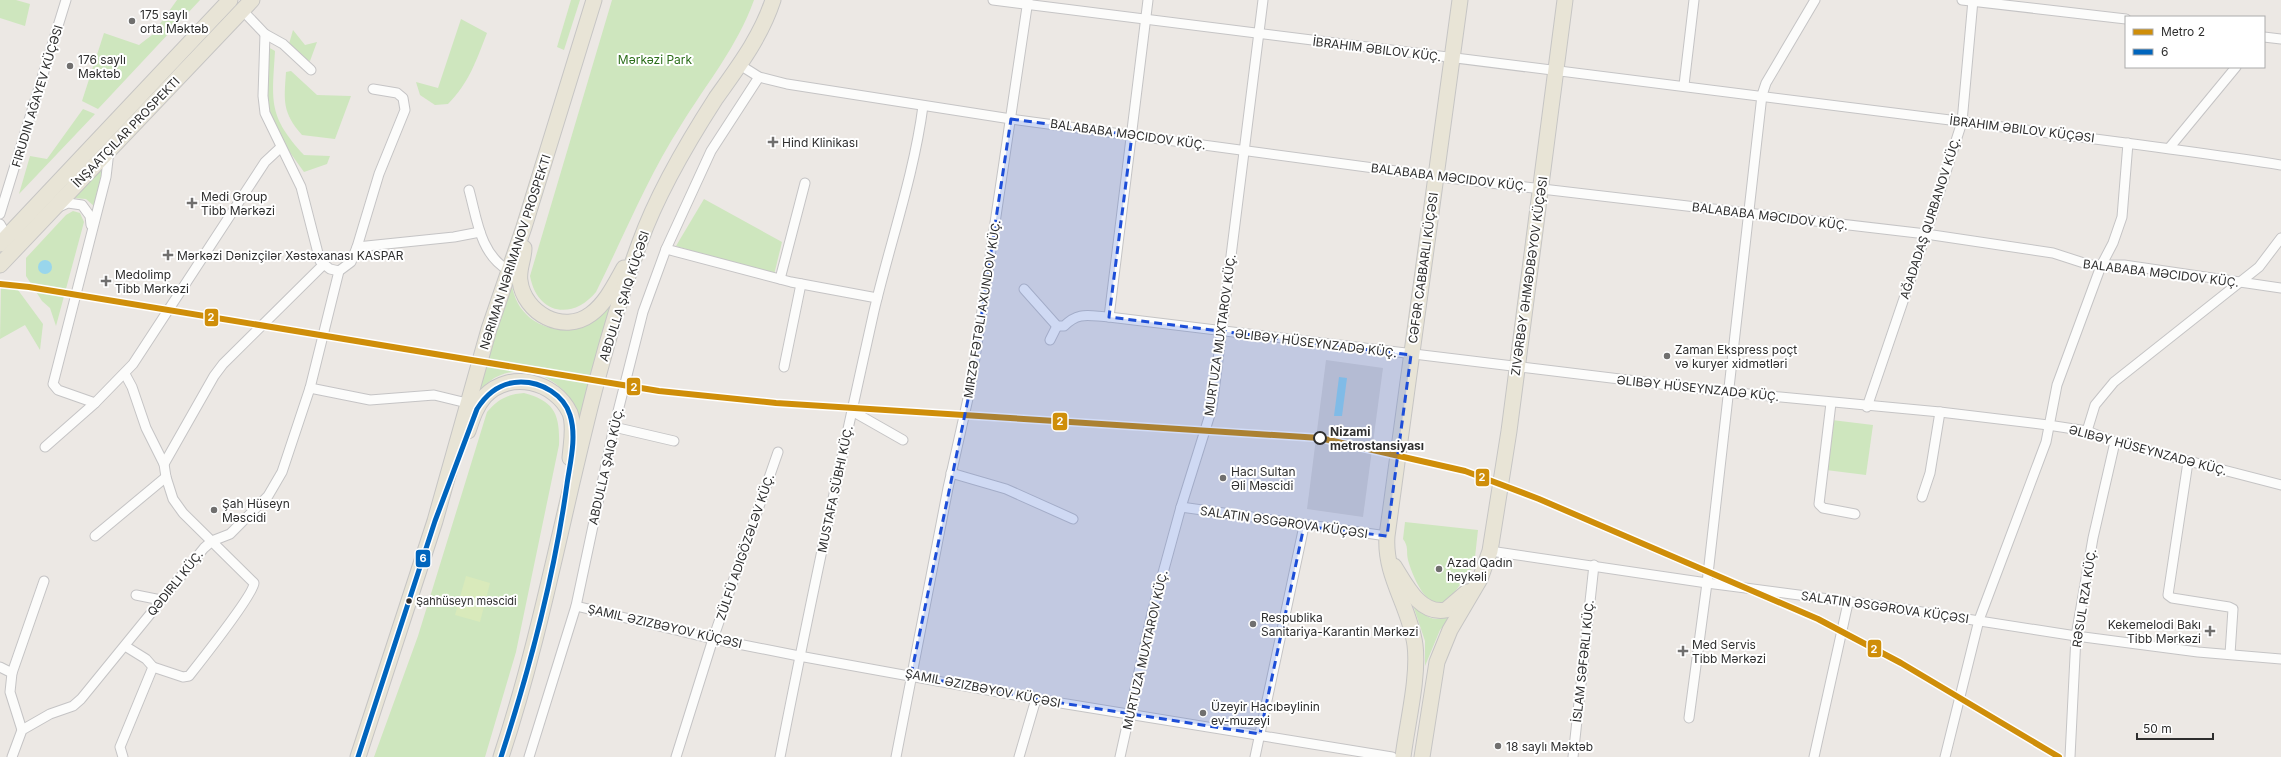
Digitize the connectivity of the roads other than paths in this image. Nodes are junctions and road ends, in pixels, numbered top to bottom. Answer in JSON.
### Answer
{"nodes":[{"id":1,"x":66,"y":0,"type":"edge"},
{"id":2,"x":594,"y":0,"type":"edge"},
{"id":3,"x":773,"y":0,"type":"edge"},
{"id":4,"x":993,"y":0,"type":"edge"},
{"id":5,"x":1148,"y":0,"type":"edge"},
{"id":6,"x":1263,"y":0,"type":"edge"},
{"id":7,"x":1460,"y":0,"type":"edge"},
{"id":8,"x":1565,"y":0,"type":"edge"},
{"id":9,"x":1694,"y":0,"type":"edge"},
{"id":10,"x":1815,"y":0,"type":"edge"},
{"id":11,"x":1962,"y":0,"type":"edge"},
{"id":12,"x":1973,"y":1,"type":"edge"},
{"id":13,"x":1027,"y":2,"type":"edge"},
{"id":14,"x":245,"y":3,"type":"edge"},
{"id":15,"x":225,"y":5,"type":"edge"},
{"id":16,"x":2125,"y":19,"type":"edge"},
{"id":17,"x":1145,"y":20,"type":"junction"},
{"id":18,"x":265,"y":34,"type":"junction"},
{"id":19,"x":1259,"y":34,"type":"junction"},
{"id":20,"x":2265,"y":37,"type":"edge"},
{"id":21,"x":2281,"y":39,"type":"edge"},
{"id":22,"x":1452,"y":58,"type":"junction"},
{"id":23,"x":740,"y":65,"type":"junction"},
{"id":24,"x":2235,"y":68,"type":"edge"},
{"id":25,"x":311,"y":70,"type":"dead end"},
{"id":26,"x":1556,"y":71,"type":"junction"},
{"id":27,"x":760,"y":77,"type":"junction"},
{"id":28,"x":1684,"y":85,"type":"junction"},
{"id":29,"x":373,"y":89,"type":"dead end"},
{"id":30,"x":1762,"y":95,"type":"junction"},
{"id":31,"x":923,"y":106,"type":"junction"},
{"id":32,"x":1011,"y":119,"type":"junction"},
{"id":33,"x":1962,"y":122,"type":"junction"},
{"id":34,"x":1132,"y":135,"type":"junction"},
{"id":35,"x":2128,"y":143,"type":"junction"},
{"id":36,"x":2170,"y":147,"type":"junction"},
{"id":37,"x":280,"y":148,"type":"junction"},
{"id":38,"x":108,"y":150,"type":"junction"},
{"id":39,"x":1244,"y":150,"type":"junction"},
{"id":40,"x":2281,"y":165,"type":"edge"},
{"id":41,"x":1436,"y":176,"type":"junction"},
{"id":42,"x":805,"y":183,"type":"dead end"},
{"id":43,"x":1540,"y":189,"type":"junction"},
{"id":44,"x":469,"y":190,"type":"dead end"},
{"id":45,"x":0,"y":214,"type":"edge"},
{"id":46,"x":1748,"y":214,"type":"junction"},
{"id":47,"x":47,"y":216,"type":"junction"},
{"id":48,"x":524,"y":227,"type":"junction"},
{"id":49,"x":480,"y":232,"type":"junction"},
{"id":50,"x":91,"y":234,"type":"junction"},
{"id":51,"x":1926,"y":234,"type":"junction"},
{"id":52,"x":2,"y":235,"type":"edge"},
{"id":53,"x":2281,"y":238,"type":"edge"},
{"id":54,"x":640,"y":241,"type":"junction"},
{"id":55,"x":358,"y":247,"type":"junction"},
{"id":56,"x":666,"y":249,"type":"junction"},
{"id":57,"x":0,"y":265,"type":"edge"},
{"id":58,"x":323,"y":265,"type":"junction"},
{"id":59,"x":2100,"y":266,"type":"junction"},
{"id":60,"x":508,"y":270,"type":"junction"},
{"id":61,"x":339,"y":271,"type":"junction"},
{"id":62,"x":780,"y":279,"type":"junction"},
{"id":63,"x":2238,"y":282,"type":"junction"},
{"id":64,"x":801,"y":284,"type":"junction"},
{"id":65,"x":2281,"y":288,"type":"edge"},
{"id":66,"x":1024,"y":289,"type":"dead end"},
{"id":67,"x":877,"y":298,"type":"junction"},
{"id":68,"x":1109,"y":317,"type":"junction"},
{"id":69,"x":1057,"y":326,"type":"junction"},
{"id":70,"x":1221,"y":332,"type":"junction"},
{"id":71,"x":1050,"y":340,"type":"dead end"},
{"id":72,"x":1411,"y":355,"type":"junction"},
{"id":73,"x":1517,"y":367,"type":"junction"},
{"id":74,"x":784,"y":368,"type":"dead end"},
{"id":75,"x":124,"y":374,"type":"junction"},
{"id":76,"x":310,"y":388,"type":"junction"},
{"id":77,"x":1727,"y":392,"type":"junction"},
{"id":78,"x":95,"y":403,"type":"junction"},
{"id":79,"x":467,"y":403,"type":"junction"},
{"id":80,"x":1831,"y":403,"type":"junction"},
{"id":81,"x":1867,"y":407,"type":"junction"},
{"id":82,"x":852,"y":410,"type":"junction"},
{"id":83,"x":1940,"y":412,"type":"junction"},
{"id":84,"x":2048,"y":425,"type":"junction"},
{"id":85,"x":614,"y":427,"type":"junction"},
{"id":86,"x":2087,"y":432,"type":"junction"},
{"id":87,"x":903,"y":440,"type":"dead end"},
{"id":88,"x":674,"y":441,"type":"dead end"},
{"id":89,"x":2115,"y":442,"type":"junction"},
{"id":90,"x":45,"y":447,"type":"dead end"},
{"id":91,"x":778,"y":452,"type":"dead end"},
{"id":92,"x":2188,"y":462,"type":"junction"},
{"id":93,"x":164,"y":464,"type":"junction"},
{"id":94,"x":951,"y":473,"type":"junction"},
{"id":95,"x":166,"y":477,"type":"junction"},
{"id":96,"x":2281,"y":485,"type":"edge"},
{"id":97,"x":1922,"y":497,"type":"dead end"},
{"id":98,"x":1181,"y":507,"type":"junction"},
{"id":99,"x":563,"y":514,"type":"junction"},
{"id":100,"x":1855,"y":514,"type":"dead end"},
{"id":101,"x":1073,"y":519,"type":"dead end"},
{"id":102,"x":435,"y":521,"type":"junction"},
{"id":103,"x":1304,"y":526,"type":"junction"},
{"id":104,"x":95,"y":536,"type":"dead end"},
{"id":105,"x":1387,"y":536,"type":"junction"},
{"id":106,"x":212,"y":541,"type":"junction"},
{"id":107,"x":1490,"y":551,"type":"junction"},
{"id":108,"x":1387,"y":554,"type":"junction"},
{"id":109,"x":1594,"y":565,"type":"junction"},
{"id":110,"x":1484,"y":571,"type":"junction"},
{"id":111,"x":44,"y":581,"type":"dead end"},
{"id":112,"x":1707,"y":583,"type":"junction"},
{"id":113,"x":136,"y":595,"type":"dead end"},
{"id":114,"x":161,"y":600,"type":"junction"},
{"id":115,"x":1848,"y":603,"type":"junction"},
{"id":116,"x":576,"y":606,"type":"junction"},
{"id":117,"x":1979,"y":620,"type":"junction"},
{"id":118,"x":2076,"y":636,"type":"junction"},
{"id":119,"x":713,"y":639,"type":"junction"},
{"id":120,"x":125,"y":646,"type":"junction"},
{"id":121,"x":2230,"y":654,"type":"junction"},
{"id":122,"x":800,"y":656,"type":"junction"},
{"id":123,"x":2281,"y":659,"type":"edge"},
{"id":124,"x":0,"y":667,"type":"edge"},
{"id":125,"x":153,"y":667,"type":"junction"},
{"id":126,"x":12,"y":673,"type":"junction"},
{"id":127,"x":911,"y":675,"type":"junction"},
{"id":128,"x":1036,"y":699,"type":"junction"},
{"id":129,"x":1129,"y":715,"type":"junction"},
{"id":130,"x":1689,"y":718,"type":"dead end"},
{"id":131,"x":22,"y":730,"type":"junction"},
{"id":132,"x":1260,"y":734,"type":"junction"},
{"id":133,"x":12,"y":757,"type":"edge"},
{"id":134,"x":123,"y":757,"type":"edge"},
{"id":135,"x":358,"y":757,"type":"edge"},
{"id":136,"x":501,"y":757,"type":"edge"},
{"id":137,"x":529,"y":757,"type":"edge"},
{"id":138,"x":676,"y":757,"type":"edge"},
{"id":139,"x":780,"y":757,"type":"edge"},
{"id":140,"x":896,"y":757,"type":"edge"},
{"id":141,"x":1019,"y":757,"type":"edge"},
{"id":142,"x":1120,"y":757,"type":"edge"},
{"id":143,"x":1255,"y":757,"type":"edge"},
{"id":144,"x":1392,"y":757,"type":"edge"},
{"id":145,"x":1403,"y":757,"type":"edge"},
{"id":146,"x":1422,"y":757,"type":"edge"},
{"id":147,"x":1573,"y":757,"type":"edge"},
{"id":148,"x":1814,"y":757,"type":"edge"},
{"id":149,"x":1945,"y":757,"type":"edge"},
{"id":150,"x":2070,"y":757,"type":"edge"}],
"edges":[{"from":1,"to":45,"type":"street","name":"FIRUDIN AĞAYEV KÜÇƏSI"},
{"from":2,"to":48,"type":"main road","name":"NƏRIMAN NƏRIMANOV PROSPEKTI"},
{"from":3,"to":23,"type":"main road","name":"ABDULLA ŞAIQ KÜÇƏSI"},
{"from":4,"to":13,"type":"street","name":"İBRAHIM ƏBILOV KÜÇ."},
{"from":5,"to":17,"type":"street"},
{"from":6,"to":19,"type":"street","name":"MURTUZA MUXTAROV KÜÇ."},
{"from":7,"to":22,"type":"main road"},
{"from":8,"to":26,"type":"main road","name":"ZIVƏRBƏY ƏHMƏDBƏYOV KÜÇƏSI"},
{"from":9,"to":28,"type":"street"},
{"from":10,"to":30,"type":"street"},
{"from":11,"to":12,"type":"street"},
{"from":12,"to":16,"type":"street"},
{"from":12,"to":33,"type":"street","name":"AĞADADAŞ QURBANOV KÜÇ."},
{"from":13,"to":17,"type":"street","name":"İBRAHIM ƏBILOV KÜÇ."},
{"from":13,"to":32,"type":"street","name":"MIRZƏ FƏTƏLI AXUNDOV KÜÇ."},
{"from":14,"to":15,"type":"main road"},
{"from":14,"to":18,"type":"street"},
{"from":14,"to":38,"type":"main road"},
{"from":15,"to":52,"type":"main road"},
{"from":17,"to":19,"type":"street","name":"İBRAHIM ƏBILOV KÜÇ."},
{"from":17,"to":34,"type":"street"},
{"from":18,"to":25,"type":"street"},
{"from":18,"to":37,"type":"street"},
{"from":19,"to":22,"type":"street","name":"İBRAHIM ƏBILOV KÜÇ."},
{"from":19,"to":39,"type":"street","name":"MURTUZA MUXTAROV KÜÇ."},
{"from":20,"to":21,"type":"street"},
{"from":22,"to":26,"type":"street","name":"İBRAHIM ƏBILOV KÜÇ."},
{"from":22,"to":41,"type":"main road"},
{"from":23,"to":27,"type":"street","name":"BALABABA MƏCIDOV KÜÇ."},
{"from":23,"to":54,"type":"main road","name":"ABDULLA ŞAIQ KÜÇƏSI"},
{"from":24,"to":36,"type":"street"},
{"from":26,"to":28,"type":"street","name":"İBRAHIM ƏBILOV KÜÇ."},
{"from":26,"to":43,"type":"main road","name":"ZIVƏRBƏY ƏHMƏDBƏYOV KÜÇƏSI"},
{"from":27,"to":31,"type":"street","name":"BALABABA MƏCIDOV KÜÇ."},
{"from":27,"to":56,"type":"street","name":"ABDULLA ŞAIQ KÜÇ."},
{"from":28,"to":30,"type":"street","name":"İBRAHIM ƏBILOV KÜÇ."},
{"from":29,"to":55,"type":"street"},
{"from":30,"to":33,"type":"street","name":"İBRAHIM ƏBILOV KÜÇƏSI"},
{"from":30,"to":46,"type":"street"},
{"from":31,"to":32,"type":"street","name":"BALABABA MƏCIDOV KÜÇ."},
{"from":31,"to":67,"type":"street","name":"MUSTAFA SÜBHI KÜÇ."},
{"from":32,"to":34,"type":"street","name":"BALABABA MƏCIDOV KÜÇ."},
{"from":32,"to":94,"type":"street","name":"MIRZƏ FƏTƏLI AXUNDOV KÜÇ."},
{"from":33,"to":35,"type":"street","name":"İBRAHIM ƏBILOV KÜÇƏSI"},
{"from":33,"to":51,"type":"street","name":"AĞADADAŞ QURBANOV KÜÇ."},
{"from":34,"to":39,"type":"street","name":"BALABABA MƏCIDOV KÜÇ."},
{"from":34,"to":68,"type":"street"},
{"from":35,"to":36,"type":"street","name":"İBRAHIM ƏBILOV KÜÇƏSI"},
{"from":35,"to":59,"type":"street"},
{"from":36,"to":40,"type":"street","name":"İBRAHIM ƏBILOV KÜÇƏSI"},
{"from":37,"to":58,"type":"street"},
{"from":37,"to":75,"type":"street"},
{"from":38,"to":47,"type":"main road"},
{"from":38,"to":50,"type":"street"},
{"from":39,"to":41,"type":"street","name":"BALABABA MƏCIDOV KÜÇ."},
{"from":39,"to":70,"type":"street","name":"MURTUZA MUXTAROV KÜÇ."},
{"from":41,"to":43,"type":"street","name":"BALABABA MƏCIDOV KÜÇ."},
{"from":41,"to":72,"type":"main road"},
{"from":42,"to":62,"type":"street"},
{"from":43,"to":46,"type":"street","name":"BALABABA MƏCIDOV KÜÇ."},
{"from":43,"to":73,"type":"main road","name":"ZIVƏRBƏY ƏHMƏDBƏYOV KÜÇƏSI"},
{"from":44,"to":49,"type":"street"},
{"from":46,"to":51,"type":"street","name":"BALABABA MƏCIDOV KÜÇ."},
{"from":46,"to":77,"type":"street"},
{"from":47,"to":50,"type":"street"},
{"from":47,"to":57,"type":"main road"},
{"from":48,"to":54,"type":"main road"},
{"from":48,"to":60,"type":"main road","name":"NƏRIMAN NƏRIMANOV PROSPEKTI"},
{"from":49,"to":55,"type":"street"},
{"from":49,"to":60,"type":"street"},
{"from":50,"to":78,"type":"street"},
{"from":51,"to":59,"type":"street","name":"BALABABA MƏCIDOV KÜÇ."},
{"from":51,"to":81,"type":"street","name":"AĞADADAŞ QURBANOV KÜÇ."},
{"from":53,"to":63,"type":"street"},
{"from":54,"to":99,"type":"main road","name":"ABDULLA ŞAIQ KÜÇƏSI"},
{"from":55,"to":61,"type":"street"},
{"from":56,"to":62,"type":"street"},
{"from":56,"to":85,"type":"street","name":"ABDULLA ŞAIQ KÜÇ."},
{"from":58,"to":61,"type":"street"},
{"from":58,"to":93,"type":"street"},
{"from":59,"to":63,"type":"street","name":"BALABABA MƏCIDOV KÜÇ."},
{"from":59,"to":84,"type":"street"},
{"from":60,"to":79,"type":"main road","name":"NƏRIMAN NƏRIMANOV PROSPEKTI"},
{"from":61,"to":76,"type":"street","name":"QƏDIRLI KÜÇ."},
{"from":62,"to":64,"type":"street"},
{"from":63,"to":65,"type":"street","name":"BALABABA MƏCIDOV KÜÇ."},
{"from":63,"to":86,"type":"street"},
{"from":64,"to":67,"type":"street"},
{"from":64,"to":74,"type":"street"},
{"from":66,"to":69,"type":"street"},
{"from":67,"to":82,"type":"street","name":"MUSTAFA SÜBHI KÜÇ."},
{"from":68,"to":69,"type":"street","name":"ƏLIBƏY HÜSEYNZADƏ KÜÇ."},
{"from":68,"to":70,"type":"street","name":"ƏLIBƏY HÜSEYNZADƏ KÜÇ."},
{"from":69,"to":71,"type":"street"},
{"from":70,"to":72,"type":"street","name":"ƏLIBƏY HÜSEYNZADƏ KÜÇ."},
{"from":70,"to":98,"type":"street","name":"MURTUZA MUXTAROV KÜÇ."},
{"from":72,"to":73,"type":"street","name":"ƏLIBƏY HÜSEYNZADƏ KÜÇ."},
{"from":72,"to":105,"type":"main road"},
{"from":73,"to":77,"type":"street","name":"ƏLIBƏY HÜSEYNZADƏ KÜÇ."},
{"from":73,"to":107,"type":"main road","name":"ZIVƏRBƏY ƏHMƏDBƏYOV KÜÇƏSI"},
{"from":75,"to":78,"type":"street"},
{"from":75,"to":93,"type":"street"},
{"from":76,"to":79,"type":"street"},
{"from":76,"to":106,"type":"street","name":"QƏDIRLI KÜÇ."},
{"from":77,"to":80,"type":"street","name":"ƏLIBƏY HÜSEYNZADƏ KÜÇ."},
{"from":77,"to":112,"type":"street"},
{"from":78,"to":90,"type":"street"},
{"from":79,"to":102,"type":"main road","name":"NƏRIMAN NƏRIMANOV PROSPEKTI"},
{"from":80,"to":81,"type":"street","name":"ƏLIBƏY HÜSEYNZADƏ KÜÇ."},
{"from":80,"to":100,"type":"street"},
{"from":81,"to":83,"type":"street","name":"ƏLIBƏY HÜSEYNZADƏ KÜÇ."},
{"from":82,"to":87,"type":"street"},
{"from":82,"to":122,"type":"street","name":"MUSTAFA SÜBHI KÜÇ."},
{"from":83,"to":84,"type":"street","name":"ƏLIBƏY HÜSEYNZADƏ KÜÇ."},
{"from":83,"to":97,"type":"street"},
{"from":84,"to":86,"type":"street","name":"ƏLIBƏY HÜSEYNZADƏ KÜÇ."},
{"from":84,"to":117,"type":"street"},
{"from":85,"to":88,"type":"street"},
{"from":85,"to":116,"type":"street","name":"ABDULLA ŞAIQ KÜÇ."},
{"from":86,"to":89,"type":"street","name":"ƏLIBƏY HÜSEYNZADƏ KÜÇ."},
{"from":89,"to":92,"type":"street","name":"ƏLIBƏY HÜSEYNZADƏ KÜÇ."},
{"from":89,"to":118,"type":"street","name":"RƏSUL RZA KÜÇ."},
{"from":91,"to":119,"type":"street"},
{"from":92,"to":96,"type":"street","name":"ƏLIBƏY HÜSEYNZADƏ KÜÇ."},
{"from":92,"to":121,"type":"street"},
{"from":93,"to":95,"type":"street"},
{"from":94,"to":101,"type":"street"},
{"from":94,"to":127,"type":"street","name":"MIRZƏ FƏTƏLI AXUNDOV KÜÇ."},
{"from":95,"to":104,"type":"street"},
{"from":95,"to":106,"type":"street"},
{"from":98,"to":103,"type":"street"},
{"from":98,"to":129,"type":"street","name":"MURTUZA MUXTAROV KÜÇ."},
{"from":99,"to":102,"type":"main road"},
{"from":99,"to":136,"type":"main road","name":"ABDULLA ŞAIQ KÜÇƏSI"},
{"from":102,"to":135,"type":"main road","name":"NƏRIMAN NƏRIMANOV PROSPEKTI"},
{"from":103,"to":105,"type":"street"},
{"from":103,"to":132,"type":"street"},
{"from":105,"to":108,"type":"main road"},
{"from":106,"to":114,"type":"street","name":"QƏDIRLI KÜÇ."},
{"from":106,"to":125,"type":"street"},
{"from":107,"to":109,"type":"street"},
{"from":107,"to":110,"type":"main road","name":"ZIVƏRBƏY ƏHMƏDBƏYOV KÜÇƏSI"},
{"from":108,"to":110,"type":"main road"},
{"from":108,"to":145,"type":"main road"},
{"from":109,"to":112,"type":"street"},
{"from":109,"to":147,"type":"street","name":"İSLAM SƏFƏRLI KÜÇ."},
{"from":110,"to":146,"type":"main road"},
{"from":111,"to":126,"type":"street"},
{"from":112,"to":115,"type":"street"},
{"from":112,"to":130,"type":"street"},
{"from":113,"to":114,"type":"street"},
{"from":114,"to":120,"type":"street","name":"QƏDIRLI KÜÇ."},
{"from":115,"to":117,"type":"street"},
{"from":115,"to":148,"type":"street"},
{"from":116,"to":119,"type":"street","name":"ŞAMIL ƏZIZBƏYOV KÜÇƏSI"},
{"from":116,"to":137,"type":"street","name":"ABDULLA ŞAIQ KÜÇ."},
{"from":117,"to":118,"type":"street"},
{"from":117,"to":149,"type":"street"},
{"from":118,"to":121,"type":"street"},
{"from":118,"to":150,"type":"street","name":"RƏSUL RZA KÜÇ."},
{"from":119,"to":122,"type":"street","name":"ŞAMIL ƏZIZBƏYOV KÜÇƏSI"},
{"from":119,"to":138,"type":"street"},
{"from":120,"to":125,"type":"street"},
{"from":120,"to":131,"type":"street","name":"QƏDIRLI KÜÇ."},
{"from":121,"to":123,"type":"street"},
{"from":122,"to":127,"type":"street","name":"ŞAMIL ƏZIZBƏYOV KÜÇƏSI"},
{"from":122,"to":139,"type":"street","name":"MUSTAFA SÜBHI KÜÇ."},
{"from":124,"to":126,"type":"street"},
{"from":125,"to":134,"type":"street"},
{"from":126,"to":131,"type":"street"},
{"from":127,"to":128,"type":"street","name":"ŞAMIL ƏZIZBƏYOV KÜÇƏSI"},
{"from":127,"to":140,"type":"street","name":"MIRZƏ FƏTƏLI AXUNDOV KÜÇ."},
{"from":128,"to":129,"type":"street","name":"ŞAMIL ƏZIZBƏYOV KÜÇƏSI"},
{"from":128,"to":141,"type":"street"},
{"from":129,"to":132,"type":"street","name":"ŞAMIL ƏZIZBƏYOV KÜÇƏSI"},
{"from":129,"to":142,"type":"street","name":"MURTUZA MUXTAROV KÜÇ."},
{"from":131,"to":133,"type":"street"},
{"from":132,"to":143,"type":"street"},
{"from":132,"to":144,"type":"street","name":"ŞAMIL ƏZIZBƏYOV KÜÇƏSI"}]}
